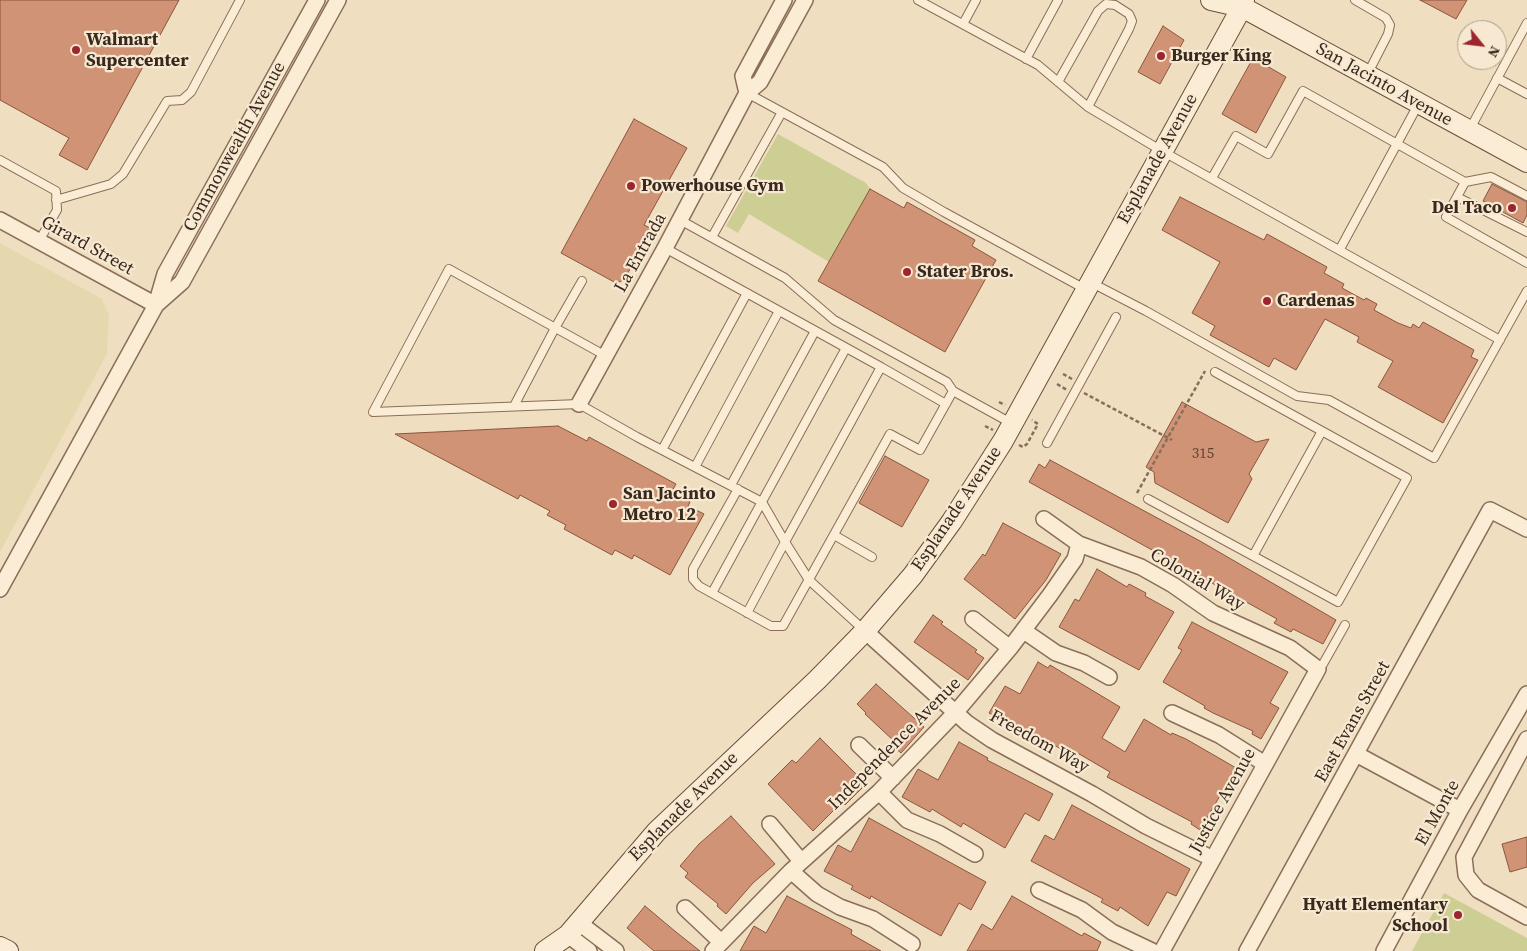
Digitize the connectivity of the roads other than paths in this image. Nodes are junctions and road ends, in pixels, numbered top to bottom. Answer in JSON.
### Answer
{"nodes":[{"id":1,"x":240,"y":0,"type":"edge"},
{"id":2,"x":784,"y":0,"type":"edge"},
{"id":3,"x":805,"y":0,"type":"edge"},
{"id":4,"x":918,"y":0,"type":"edge"},
{"id":5,"x":976,"y":0,"type":"edge"},
{"id":6,"x":1058,"y":0,"type":"edge"},
{"id":7,"x":1210,"y":0,"type":"edge"},
{"id":8,"x":1354,"y":0,"type":"edge"},
{"id":9,"x":315,"y":1,"type":"edge"},
{"id":10,"x":1243,"y":2,"type":"edge"},
{"id":11,"x":929,"y":3,"type":"edge"},
{"id":12,"x":335,"y":5,"type":"edge"},
{"id":13,"x":963,"y":24,"type":"junction"},
{"id":14,"x":1527,"y":24,"type":"edge"},
{"id":15,"x":1026,"y":59,"type":"junction"},
{"id":16,"x":1367,"y":75,"type":"junction"},
{"id":17,"x":1497,"y":78,"type":"junction"},
{"id":18,"x":1058,"y":82,"type":"junction"},
{"id":19,"x":747,"y":93,"type":"junction"},
{"id":20,"x":1527,"y":94,"type":"edge"},
{"id":21,"x":1419,"y":103,"type":"junction"},
{"id":22,"x":1088,"y":107,"type":"junction"},
{"id":23,"x":782,"y":112,"type":"junction"},
{"id":24,"x":1469,"y":131,"type":"junction"},
{"id":25,"x":1396,"y":144,"type":"junction"},
{"id":26,"x":1162,"y":151,"type":"junction"},
{"id":27,"x":0,"y":160,"type":"edge"},
{"id":28,"x":1527,"y":162,"type":"edge"},
{"id":29,"x":1212,"y":178,"type":"junction"},
{"id":30,"x":1465,"y":182,"type":"junction"},
{"id":31,"x":1527,"y":196,"type":"edge"},
{"id":32,"x":1457,"y":197,"type":"junction"},
{"id":33,"x":56,"y":200,"type":"junction"},
{"id":34,"x":0,"y":220,"type":"edge"},
{"id":35,"x":680,"y":220,"type":"junction"},
{"id":36,"x":1527,"y":232,"type":"edge"},
{"id":37,"x":712,"y":237,"type":"junction"},
{"id":38,"x":39,"y":241,"type":"junction"},
{"id":39,"x":665,"y":248,"type":"junction"},
{"id":40,"x":1340,"y":249,"type":"junction"},
{"id":41,"x":1527,"y":263,"type":"edge"},
{"id":42,"x":582,"y":281,"type":"dead end"},
{"id":43,"x":1088,"y":286,"type":"junction"},
{"id":44,"x":1527,"y":291,"type":"edge"},
{"id":45,"x":747,"y":294,"type":"junction"},
{"id":46,"x":156,"y":305,"type":"junction"},
{"id":47,"x":780,"y":311,"type":"junction"},
{"id":48,"x":1116,"y":317,"type":"dead end"},
{"id":49,"x":554,"y":328,"type":"junction"},
{"id":50,"x":815,"y":331,"type":"junction"},
{"id":51,"x":1500,"y":340,"type":"junction"},
{"id":52,"x":846,"y":348,"type":"junction"},
{"id":53,"x":606,"y":356,"type":"junction"},
{"id":54,"x":881,"y":367,"type":"junction"},
{"id":55,"x":1215,"y":372,"type":"dead end"},
{"id":56,"x":953,"y":391,"type":"junction"},
{"id":57,"x":579,"y":404,"type":"junction"},
{"id":58,"x":946,"y":404,"type":"junction"},
{"id":59,"x":514,"y":406,"type":"junction"},
{"id":60,"x":1013,"y":424,"type":"junction"},
{"id":61,"x":1322,"y":431,"type":"junction"},
{"id":62,"x":1046,"y":442,"type":"dead end"},
{"id":63,"x":662,"y":450,"type":"junction"},
{"id":64,"x":695,"y":467,"type":"junction"},
{"id":65,"x":735,"y":487,"type":"junction"},
{"id":66,"x":1148,"y":498,"type":"dead end"},
{"id":67,"x":762,"y":502,"type":"junction"},
{"id":68,"x":1044,"y":519,"type":"dead end"},
{"id":69,"x":1527,"y":529,"type":"edge"},
{"id":70,"x":834,"y":535,"type":"junction"},
{"id":71,"x":785,"y":542,"type":"junction"},
{"id":72,"x":1079,"y":544,"type":"junction"},
{"id":73,"x":872,"y":556,"type":"dead end"},
{"id":74,"x":1253,"y":556,"type":"junction"},
{"id":75,"x":809,"y":580,"type":"junction"},
{"id":76,"x":0,"y":589,"type":"edge"},
{"id":77,"x":712,"y":593,"type":"junction"},
{"id":78,"x":747,"y":612,"type":"junction"},
{"id":79,"x":973,"y":619,"type":"dead end"},
{"id":80,"x":1345,"y":625,"type":"dead end"},
{"id":81,"x":865,"y":631,"type":"junction"},
{"id":82,"x":1024,"y":631,"type":"junction"},
{"id":83,"x":1010,"y":648,"type":"junction"},
{"id":84,"x":1318,"y":668,"type":"junction"},
{"id":85,"x":1109,"y":677,"type":"dead end"},
{"id":86,"x":1527,"y":694,"type":"edge"},
{"id":87,"x":956,"y":712,"type":"junction"},
{"id":88,"x":1172,"y":713,"type":"dead end"},
{"id":89,"x":1527,"y":739,"type":"edge"},
{"id":90,"x":859,"y":745,"type":"dead end"},
{"id":91,"x":1356,"y":754,"type":"junction"},
{"id":92,"x":1265,"y":764,"type":"junction"},
{"id":93,"x":893,"y":778,"type":"junction"},
{"id":94,"x":879,"y":792,"type":"junction"},
{"id":95,"x":1460,"y":810,"type":"junction"},
{"id":96,"x":770,"y":824,"type":"dead end"},
{"id":97,"x":975,"y":854,"type":"dead end"},
{"id":98,"x":1213,"y":859,"type":"junction"},
{"id":99,"x":796,"y":866,"type":"junction"},
{"id":100,"x":1039,"y":890,"type":"dead end"},
{"id":101,"x":686,"y":908,"type":"dead end"},
{"id":102,"x":1527,"y":917,"type":"edge"},
{"id":103,"x":569,"y":936,"type":"edge"},
{"id":104,"x":912,"y":944,"type":"dead end"},
{"id":105,"x":717,"y":946,"type":"edge"},
{"id":106,"x":0,"y":947,"type":"edge"},
{"id":107,"x":8,"y":951,"type":"edge"},
{"id":108,"x":545,"y":951,"type":"edge"},
{"id":109,"x":589,"y":951,"type":"edge"},
{"id":110,"x":616,"y":951,"type":"edge"},
{"id":111,"x":1152,"y":951,"type":"edge"},
{"id":112,"x":1162,"y":951,"type":"edge"},
{"id":113,"x":1247,"y":951,"type":"edge"},
{"id":114,"x":1384,"y":951,"type":"edge"}],
"edges":[{"from":1,"to":33,"type":"lane"},
{"from":2,"to":19,"type":"street","name":"La Entrada"},
{"from":3,"to":19,"type":"street","name":"La Entrada"},
{"from":4,"to":11,"type":"lane"},
{"from":5,"to":13,"type":"lane"},
{"from":6,"to":15,"type":"lane"},
{"from":7,"to":10,"type":"main road","name":"San Jacinto Avenue"},
{"from":8,"to":16,"type":"lane"},
{"from":9,"to":12,"type":"lane"},
{"from":9,"to":46,"type":"street","name":"Commonwealth Avenue"},
{"from":10,"to":16,"type":"main road","name":"San Jacinto Avenue"},
{"from":10,"to":26,"type":"main road","name":"Esplanade Avenue"},
{"from":11,"to":13,"type":"lane"},
{"from":12,"to":46,"type":"street","name":"Commonwealth Avenue"},
{"from":13,"to":15,"type":"lane"},
{"from":14,"to":17,"type":"lane"},
{"from":15,"to":18,"type":"lane"},
{"from":16,"to":21,"type":"main road","name":"San Jacinto Avenue"},
{"from":17,"to":20,"type":"lane"},
{"from":17,"to":24,"type":"lane"},
{"from":18,"to":22,"type":"lane"},
{"from":18,"to":22,"type":"lane"},
{"from":19,"to":23,"type":"lane"},
{"from":19,"to":35,"type":"street","name":"La Entrada"},
{"from":21,"to":24,"type":"main road","name":"San Jacinto Avenue"},
{"from":21,"to":25,"type":"lane"},
{"from":22,"to":26,"type":"lane"},
{"from":23,"to":37,"type":"lane"},
{"from":23,"to":43,"type":"lane"},
{"from":24,"to":28,"type":"main road","name":"San Jacinto Avenue"},
{"from":25,"to":29,"type":"lane"},
{"from":25,"to":30,"type":"lane"},
{"from":25,"to":40,"type":"lane"},
{"from":26,"to":29,"type":"lane"},
{"from":26,"to":43,"type":"main road","name":"Esplanade Avenue"},
{"from":27,"to":33,"type":"lane"},
{"from":29,"to":40,"type":"lane"},
{"from":30,"to":31,"type":"lane"},
{"from":30,"to":32,"type":"lane"},
{"from":32,"to":36,"type":"lane"},
{"from":32,"to":41,"type":"lane"},
{"from":33,"to":38,"type":"lane"},
{"from":34,"to":38,"type":"street","name":"Girard Street"},
{"from":35,"to":37,"type":"lane"},
{"from":35,"to":39,"type":"street","name":"La Entrada"},
{"from":37,"to":56,"type":"lane"},
{"from":38,"to":46,"type":"street","name":"Girard Street"},
{"from":39,"to":45,"type":"lane"},
{"from":39,"to":53,"type":"street","name":"La Entrada"},
{"from":40,"to":51,"type":"lane"},
{"from":42,"to":49,"type":"lane"},
{"from":43,"to":51,"type":"lane"},
{"from":43,"to":60,"type":"main road","name":"Esplanade Avenue"},
{"from":44,"to":51,"type":"lane"},
{"from":45,"to":47,"type":"lane"},
{"from":45,"to":63,"type":"lane"},
{"from":46,"to":76,"type":"street","name":"Commonwealth Avenue"},
{"from":47,"to":50,"type":"lane"},
{"from":47,"to":64,"type":"lane"},
{"from":48,"to":62,"type":"lane"},
{"from":49,"to":53,"type":"lane"},
{"from":49,"to":59,"type":"lane"},
{"from":49,"to":59,"type":"lane"},
{"from":50,"to":52,"type":"lane"},
{"from":50,"to":65,"type":"lane"},
{"from":52,"to":54,"type":"lane"},
{"from":52,"to":67,"type":"lane"},
{"from":53,"to":57,"type":"street","name":"La Entrada"},
{"from":54,"to":58,"type":"lane"},
{"from":54,"to":71,"type":"lane"},
{"from":55,"to":61,"type":"lane"},
{"from":56,"to":58,"type":"lane"},
{"from":56,"to":60,"type":"lane"},
{"from":57,"to":59,"type":"lane"},
{"from":57,"to":63,"type":"lane"},
{"from":58,"to":70,"type":"lane"},
{"from":60,"to":81,"type":"main road","name":"Esplanade Avenue"},
{"from":61,"to":74,"type":"lane"},
{"from":61,"to":74,"type":"lane"},
{"from":63,"to":64,"type":"lane"},
{"from":64,"to":65,"type":"lane"},
{"from":65,"to":67,"type":"lane"},
{"from":65,"to":77,"type":"lane"},
{"from":66,"to":74,"type":"lane"},
{"from":67,"to":71,"type":"lane"},
{"from":67,"to":77,"type":"lane"},
{"from":68,"to":72,"type":"street","name":"Colonial Way"},
{"from":69,"to":91,"type":"street","name":"East Evans Street"},
{"from":70,"to":73,"type":"lane"},
{"from":70,"to":75,"type":"lane"},
{"from":71,"to":75,"type":"lane"},
{"from":71,"to":78,"type":"lane"},
{"from":72,"to":82,"type":"street","name":"Independence Avenue"},
{"from":72,"to":84,"type":"street","name":"Colonial Way"},
{"from":75,"to":78,"type":"lane"},
{"from":75,"to":81,"type":"lane"},
{"from":77,"to":78,"type":"lane"},
{"from":79,"to":83,"type":"street"},
{"from":80,"to":84,"type":"lane"},
{"from":81,"to":87,"type":"street","name":"Freedom Way"},
{"from":81,"to":103,"type":"main road","name":"Esplanade Avenue"},
{"from":82,"to":83,"type":"street","name":"Independence Avenue"},
{"from":82,"to":85,"type":"street"},
{"from":83,"to":87,"type":"street","name":"Independence Avenue"},
{"from":84,"to":92,"type":"street","name":"Justice Avenue"},
{"from":86,"to":95,"type":"street","name":"El Monte"},
{"from":87,"to":93,"type":"street","name":"Independence Avenue"},
{"from":87,"to":98,"type":"street","name":"Freedom Way"},
{"from":88,"to":92,"type":"street"},
{"from":89,"to":102,"type":"street"},
{"from":90,"to":93,"type":"street"},
{"from":91,"to":95,"type":"street"},
{"from":91,"to":113,"type":"street","name":"East Evans Street"},
{"from":92,"to":98,"type":"street","name":"Justice Avenue"},
{"from":93,"to":94,"type":"street","name":"Independence Avenue"},
{"from":94,"to":97,"type":"street"},
{"from":94,"to":99,"type":"street","name":"Independence Avenue"},
{"from":95,"to":114,"type":"street","name":"El Monte"},
{"from":96,"to":99,"type":"street"},
{"from":98,"to":112,"type":"street","name":"Justice Avenue"},
{"from":99,"to":104,"type":"street"},
{"from":99,"to":105,"type":"street","name":"Independence Avenue"},
{"from":100,"to":111,"type":"street"},
{"from":101,"to":105,"type":"street"},
{"from":103,"to":108,"type":"main road","name":"Esplanade Avenue"},
{"from":103,"to":109,"type":"street"},
{"from":103,"to":110,"type":"street"},
{"from":106,"to":107,"type":"main road"}]}
